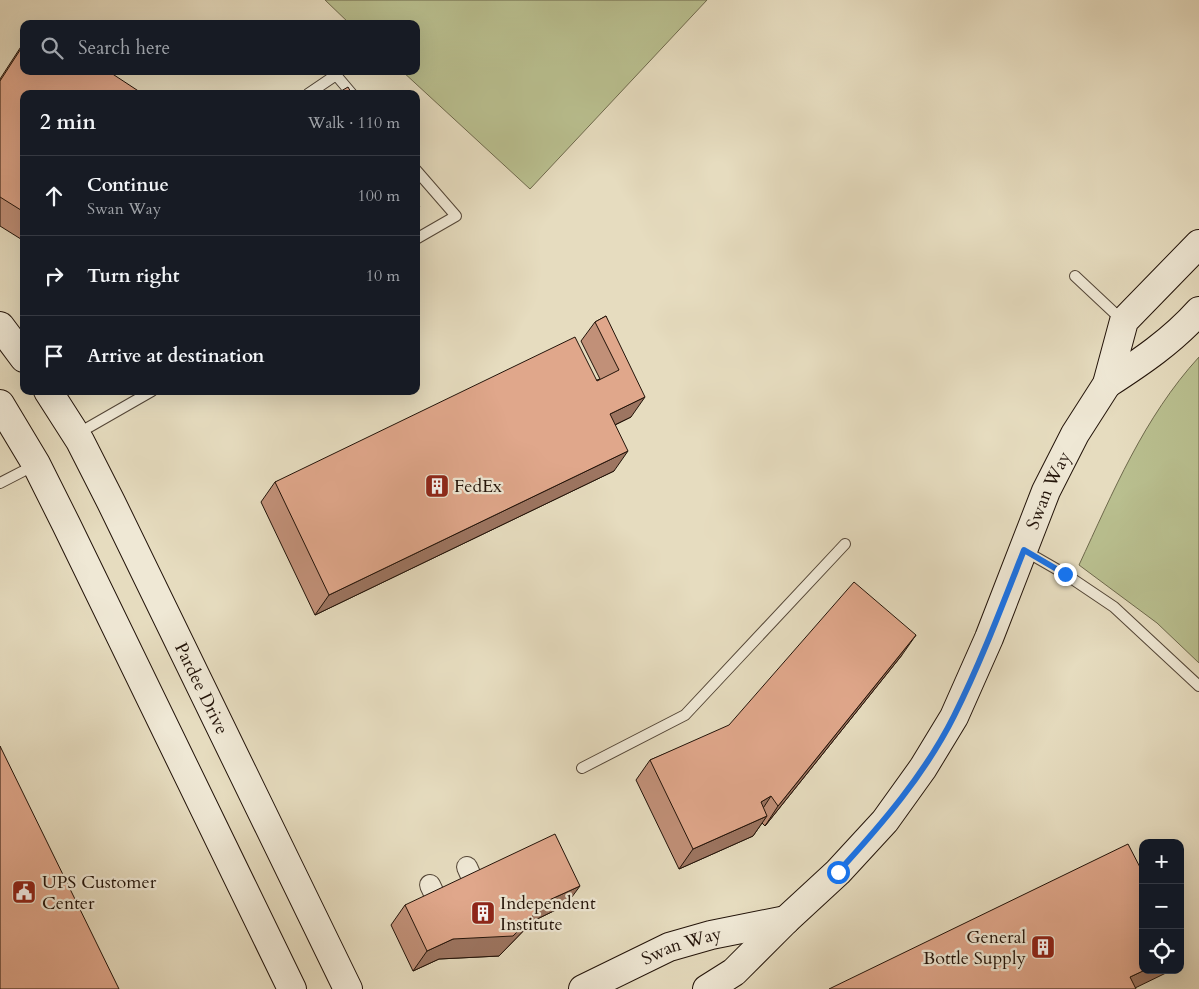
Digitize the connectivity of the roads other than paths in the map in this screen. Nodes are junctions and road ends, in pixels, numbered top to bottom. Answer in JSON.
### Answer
{"nodes":[{"id":1,"x":336,"y":75,"type":"edge"},
{"id":2,"x":336,"y":75,"type":"edge"},
{"id":3,"x":314,"y":90,"type":"edge"},
{"id":4,"x":349,"y":90,"type":"edge"},
{"id":5,"x":420,"y":175,"type":"edge"},
{"id":6,"x":420,"y":237,"type":"edge"},
{"id":7,"x":1199,"y":244,"type":"edge"},
{"id":8,"x":1075,"y":276,"type":"dead end"},
{"id":9,"x":1199,"y":311,"type":"edge"},
{"id":10,"x":1124,"y":321,"type":"junction"},
{"id":11,"x":1107,"y":384,"type":"junction"},
{"id":12,"x":51,"y":395,"type":"edge"},
{"id":13,"x":145,"y":395,"type":"edge"},
{"id":14,"x":0,"y":404,"type":"edge"},
{"id":15,"x":76,"y":435,"type":"junction"},
{"id":16,"x":36,"y":464,"type":"junction"},
{"id":17,"x":0,"y":483,"type":"edge"},
{"id":18,"x":845,"y":544,"type":"dead end"},
{"id":19,"x":1024,"y":550,"type":"junction"},
{"id":20,"x":1199,"y":686,"type":"edge"},
{"id":21,"x":582,"y":768,"type":"dead end"},
{"id":22,"x":786,"y":920,"type":"junction"},
{"id":23,"x":292,"y":989,"type":"edge"},
{"id":24,"x":348,"y":989,"type":"edge"},
{"id":25,"x":583,"y":989,"type":"edge"},
{"id":26,"x":707,"y":989,"type":"edge"}],
"edges":[{"from":1,"to":4,"type":"lane"},
{"from":2,"to":3,"type":"lane"},
{"from":5,"to":6,"type":"lane"},
{"from":7,"to":10,"type":"main road","name":"Swan Way"},
{"from":8,"to":10,"type":"lane"},
{"from":9,"to":11,"type":"main road","name":"Swan Way"},
{"from":10,"to":11,"type":"main road","name":"Swan Way"},
{"from":11,"to":19,"type":"main road","name":"Swan Way"},
{"from":12,"to":15,"type":"main road","name":"Pardee Drive"},
{"from":13,"to":15,"type":"lane"},
{"from":14,"to":16,"type":"main road"},
{"from":15,"to":24,"type":"main road","name":"Pardee Drive"},
{"from":16,"to":17,"type":"lane"},
{"from":16,"to":23,"type":"main road"},
{"from":18,"to":21,"type":"lane"},
{"from":19,"to":20,"type":"lane"},
{"from":19,"to":22,"type":"main road","name":"Swan Way"},
{"from":22,"to":25,"type":"main road","name":"Swan Way"},
{"from":22,"to":26,"type":"main road","name":"Swan Way"}]}
